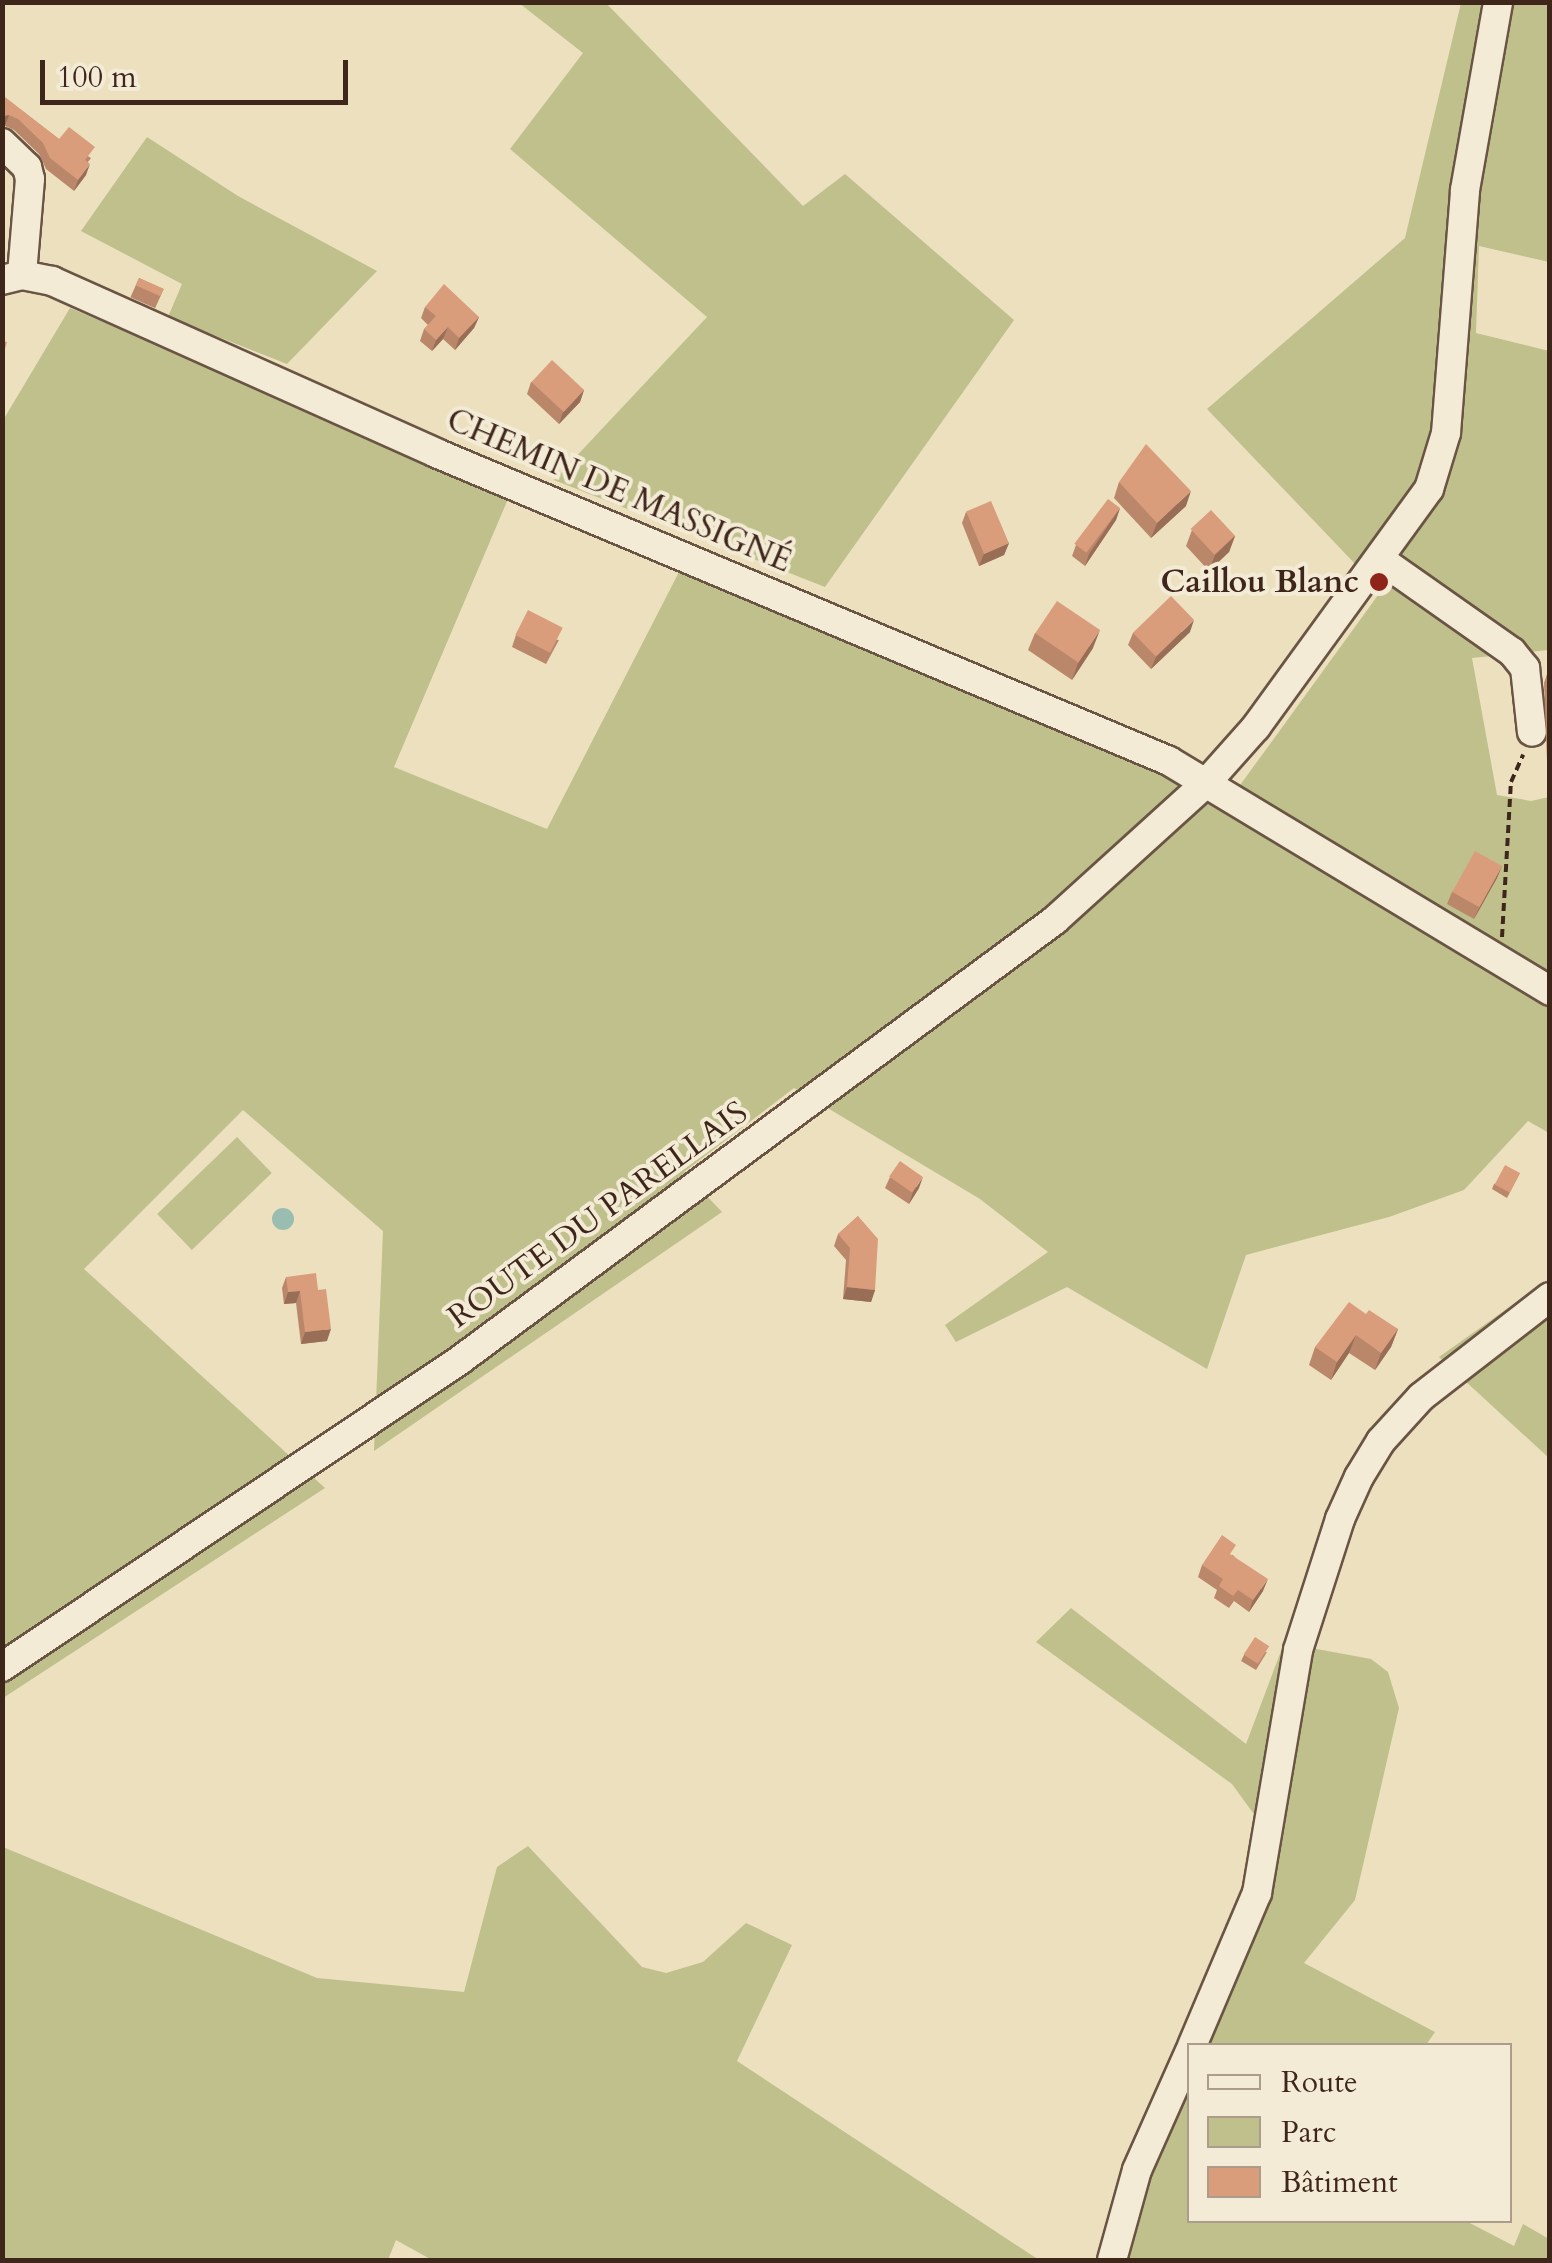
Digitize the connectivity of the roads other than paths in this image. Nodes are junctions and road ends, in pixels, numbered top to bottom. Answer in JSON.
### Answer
{"nodes":[{"id":1,"x":1498,"y":2,"type":"edge"},
{"id":2,"x":2,"y":144,"type":"edge"},
{"id":3,"x":12,"y":278,"type":"edge"},
{"id":4,"x":1381,"y":560,"type":"junction"},
{"id":5,"x":1532,"y":732,"type":"road end"},
{"id":6,"x":1206,"y":782,"type":"junction"},
{"id":7,"x":1550,"y":991,"type":"edge"},
{"id":8,"x":1550,"y":1296,"type":"edge"},
{"id":9,"x":2,"y":1667,"type":"edge"},
{"id":10,"x":1193,"y":2043,"type":"edge"},
{"id":11,"x":1187,"y":2057,"type":"edge"},
{"id":12,"x":1112,"y":2260,"type":"edge"}],
"edges":[{"from":1,"to":4,"type":"street","name":"ROUTE DU PARELLAIS"},
{"from":2,"to":3,"type":"street"},
{"from":3,"to":6,"type":"street","name":"CHEMIN DE MASSIGNÉ"},
{"from":4,"to":5,"type":"street"},
{"from":4,"to":6,"type":"street","name":"ROUTE DU PARELLAIS"},
{"from":6,"to":7,"type":"street","name":"CHEMIN DE MASSIGNÉ"},
{"from":6,"to":9,"type":"street","name":"ROUTE DU PARELLAIS"},
{"from":8,"to":10,"type":"street"},
{"from":11,"to":12,"type":"street"}]}
